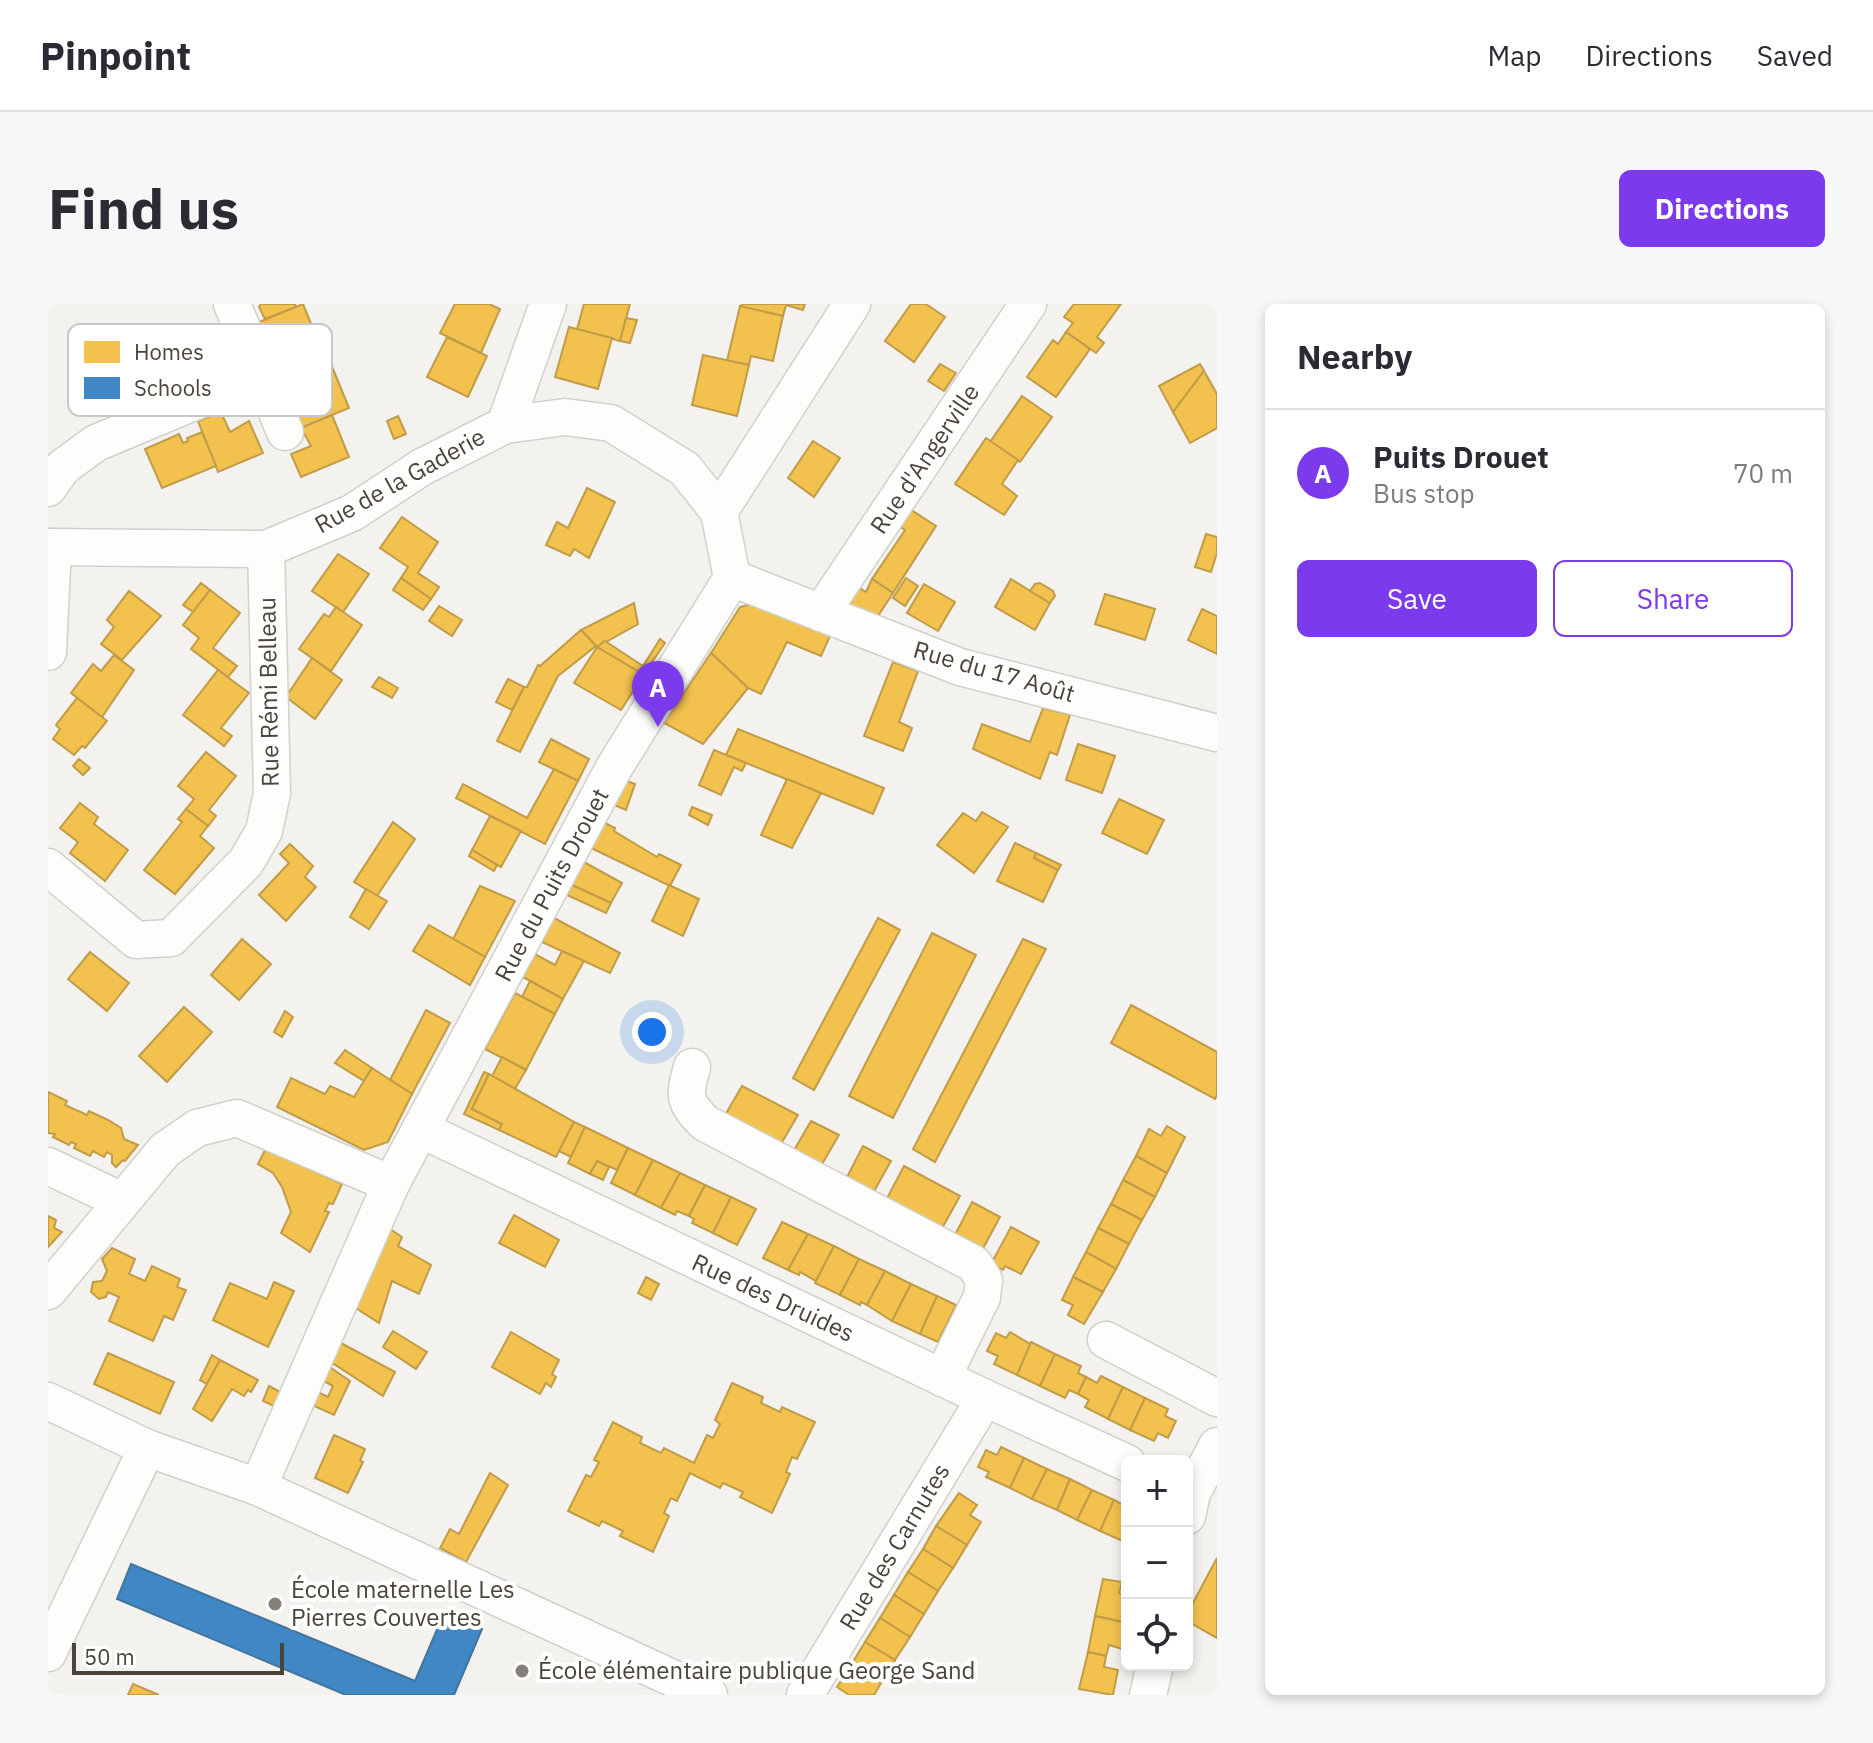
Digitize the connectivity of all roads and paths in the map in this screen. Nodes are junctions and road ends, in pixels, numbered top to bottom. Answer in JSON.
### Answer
{"nodes":[{"id":1,"x":232,"y":304,"type":"edge"},
{"id":2,"x":548,"y":304,"type":"edge"},
{"id":3,"x":852,"y":304,"type":"edge"},
{"id":4,"x":1028,"y":304,"type":"edge"},
{"id":5,"x":240,"y":324,"type":"edge"},
{"id":6,"x":161,"y":416,"type":"edge"},
{"id":7,"x":278,"y":416,"type":"edge"},
{"id":8,"x":505,"y":425,"type":"junction"},
{"id":9,"x":285,"y":432,"type":"dead end"},
{"id":10,"x":48,"y":488,"type":"edge"},
{"id":11,"x":719,"y":512,"type":"junction"},
{"id":12,"x":50,"y":547,"type":"edge"},
{"id":13,"x":266,"y":549,"type":"junction"},
{"id":14,"x":732,"y":578,"type":"junction"},
{"id":15,"x":821,"y":613,"type":"junction"},
{"id":16,"x":48,"y":652,"type":"edge"},
{"id":17,"x":1217,"y":733,"type":"edge"},
{"id":18,"x":48,"y":867,"type":"edge"},
{"id":19,"x":692,"y":1067,"type":"dead end"},
{"id":20,"x":420,"y":1129,"type":"junction"},
{"id":21,"x":48,"y":1166,"type":"edge"},
{"id":22,"x":391,"y":1184,"type":"junction"},
{"id":23,"x":120,"y":1200,"type":"junction"},
{"id":24,"x":48,"y":1291,"type":"edge"},
{"id":25,"x":1106,"y":1340,"type":"dead end"},
{"id":26,"x":942,"y":1378,"type":"junction"},
{"id":27,"x":985,"y":1398,"type":"junction"},
{"id":28,"x":1217,"y":1398,"type":"edge"},
{"id":29,"x":48,"y":1401,"type":"edge"},
{"id":30,"x":1217,"y":1446,"type":"edge"},
{"id":31,"x":147,"y":1448,"type":"junction"},
{"id":32,"x":1121,"y":1460,"type":"edge"},
{"id":33,"x":258,"y":1487,"type":"junction"},
{"id":34,"x":1193,"y":1492,"type":"edge"},
{"id":35,"x":48,"y":1653,"type":"edge"},
{"id":36,"x":1154,"y":1671,"type":"edge"},
{"id":37,"x":709,"y":1695,"type":"edge"},
{"id":38,"x":805,"y":1695,"type":"edge"},
{"id":39,"x":1148,"y":1695,"type":"edge"}],
"edges":[{"from":1,"to":5,"type":"street"},
{"from":2,"to":8,"type":"street"},
{"from":3,"to":11,"type":"street"},
{"from":4,"to":15,"type":"street","name":"Rue d'Angerville"},
{"from":6,"to":10,"type":"street"},
{"from":7,"to":9,"type":"street"},
{"from":8,"to":11,"type":"street","name":"Rue de la Gaderie"},
{"from":8,"to":13,"type":"street","name":"Rue de la Gaderie"},
{"from":11,"to":14,"type":"street"},
{"from":12,"to":13,"type":"street","name":"Rue de la Gaderie"},
{"from":12,"to":16,"type":"street"},
{"from":13,"to":18,"type":"street","name":"Rue Rémi Belleau"},
{"from":14,"to":15,"type":"street","name":"Rue du 17 Août"},
{"from":14,"to":20,"type":"street","name":"Rue du Puits Drouet"},
{"from":15,"to":17,"type":"street","name":"Rue du 17 Août"},
{"from":19,"to":26,"type":"street"},
{"from":20,"to":22,"type":"street","name":"Rue du Puits Drouet"},
{"from":20,"to":26,"type":"street","name":"Rue des Druides"},
{"from":21,"to":23,"type":"street"},
{"from":22,"to":23,"type":"street"},
{"from":22,"to":33,"type":"street","name":"Rue du Puits Drouet"},
{"from":23,"to":24,"type":"street"},
{"from":25,"to":28,"type":"street"},
{"from":26,"to":27,"type":"street","name":"Rue des Druides"},
{"from":27,"to":32,"type":"street","name":"Rue des Druides"},
{"from":27,"to":38,"type":"street","name":"Rue des Carnutes"},
{"from":29,"to":31,"type":"street"},
{"from":30,"to":34,"type":"street"},
{"from":31,"to":33,"type":"street"},
{"from":31,"to":35,"type":"street"},
{"from":33,"to":37,"type":"street"},
{"from":36,"to":39,"type":"street"}]}
